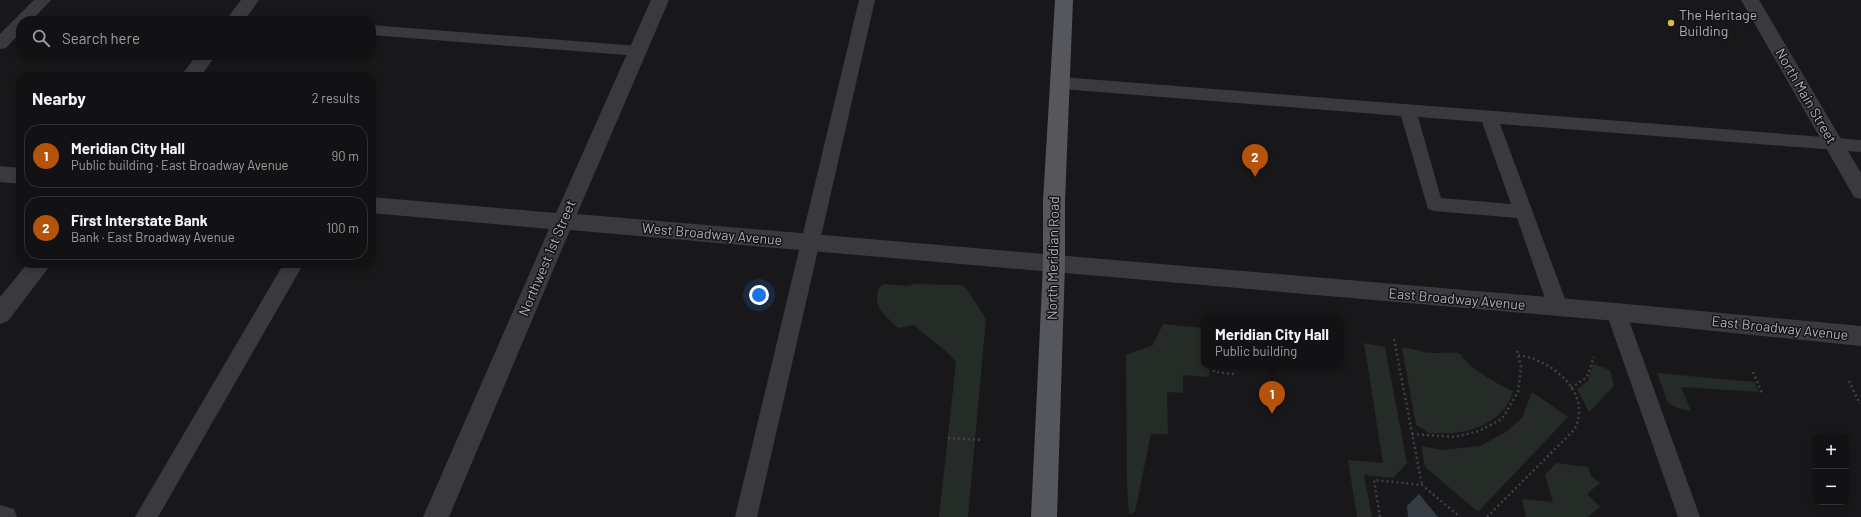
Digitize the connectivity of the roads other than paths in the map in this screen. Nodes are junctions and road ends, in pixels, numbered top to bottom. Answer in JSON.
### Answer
{"nodes":[{"id":1,"x":43,"y":0,"type":"edge"},
{"id":2,"x":250,"y":0,"type":"edge"},
{"id":3,"x":660,"y":0,"type":"edge"},
{"id":4,"x":867,"y":0,"type":"edge"},
{"id":5,"x":1064,"y":0,"type":"edge"},
{"id":6,"x":1750,"y":0,"type":"edge"},
{"id":7,"x":28,"y":16,"type":"edge"},
{"id":8,"x":242,"y":16,"type":"edge"},
{"id":9,"x":16,"y":28,"type":"edge"},
{"id":10,"x":376,"y":30,"type":"edge"},
{"id":11,"x":0,"y":44,"type":"edge"},
{"id":12,"x":640,"y":51,"type":"junction"},
{"id":13,"x":203,"y":60,"type":"edge"},
{"id":14,"x":194,"y":72,"type":"edge"},
{"id":15,"x":1060,"y":83,"type":"junction"},
{"id":16,"x":1408,"y":110,"type":"junction"},
{"id":17,"x":1490,"y":117,"type":"junction"},
{"id":18,"x":1834,"y":144,"type":"junction"},
{"id":19,"x":1861,"y":146,"type":"edge"},
{"id":20,"x":0,"y":174,"type":"edge"},
{"id":21,"x":16,"y":176,"type":"edge"},
{"id":22,"x":1861,"y":191,"type":"edge"},
{"id":23,"x":376,"y":205,"type":"edge"},
{"id":24,"x":1523,"y":212,"type":"junction"},
{"id":25,"x":562,"y":221,"type":"junction"},
{"id":26,"x":810,"y":243,"type":"junction"},
{"id":27,"x":1054,"y":264,"type":"junction"},
{"id":28,"x":37,"y":268,"type":"edge"},
{"id":29,"x":291,"y":268,"type":"edge"},
{"id":30,"x":1558,"y":307,"type":"junction"},
{"id":31,"x":1616,"y":312,"type":"junction"},
{"id":32,"x":0,"y":314,"type":"edge"},
{"id":33,"x":1861,"y":336,"type":"edge"},
{"id":34,"x":0,"y":516,"type":"edge"},
{"id":35,"x":6,"y":517,"type":"edge"},
{"id":36,"x":146,"y":517,"type":"edge"},
{"id":37,"x":436,"y":517,"type":"edge"},
{"id":38,"x":746,"y":517,"type":"edge"},
{"id":39,"x":1044,"y":517,"type":"edge"},
{"id":40,"x":1689,"y":517,"type":"edge"}],
"edges":[{"from":1,"to":7,"type":"lane"},
{"from":2,"to":8,"type":"street"},
{"from":3,"to":12,"type":"street","name":"Northwest 1st Street"},
{"from":4,"to":26,"type":"lane"},
{"from":5,"to":15,"type":"main road","name":"North Meridian Road"},
{"from":6,"to":18,"type":"street","name":"North Main Street"},
{"from":9,"to":11,"type":"lane"},
{"from":10,"to":12,"type":"lane"},
{"from":12,"to":25,"type":"street","name":"Northwest 1st Street"},
{"from":13,"to":14,"type":"street"},
{"from":15,"to":16,"type":"lane"},
{"from":15,"to":27,"type":"main road","name":"North Meridian Road"},
{"from":16,"to":17,"type":"lane"},
{"from":16,"to":24,"type":"lane"},
{"from":17,"to":18,"type":"lane"},
{"from":17,"to":24,"type":"lane"},
{"from":18,"to":19,"type":"lane"},
{"from":18,"to":22,"type":"street","name":"North Main Street"},
{"from":20,"to":21,"type":"street"},
{"from":23,"to":25,"type":"street","name":"West Broadway Avenue"},
{"from":24,"to":30,"type":"lane"},
{"from":25,"to":26,"type":"street","name":"West Broadway Avenue"},
{"from":25,"to":37,"type":"street","name":"Northwest 1st Street"},
{"from":26,"to":27,"type":"street","name":"West Broadway Avenue"},
{"from":26,"to":38,"type":"lane"},
{"from":27,"to":30,"type":"street","name":"East Broadway Avenue"},
{"from":27,"to":39,"type":"main road","name":"North Meridian Road"},
{"from":28,"to":32,"type":"street"},
{"from":29,"to":36,"type":"lane"},
{"from":30,"to":31,"type":"street","name":"East Broadway Avenue"},
{"from":31,"to":33,"type":"street","name":"East Broadway Avenue"},
{"from":31,"to":40,"type":"lane"},
{"from":34,"to":35,"type":"lane"}]}
